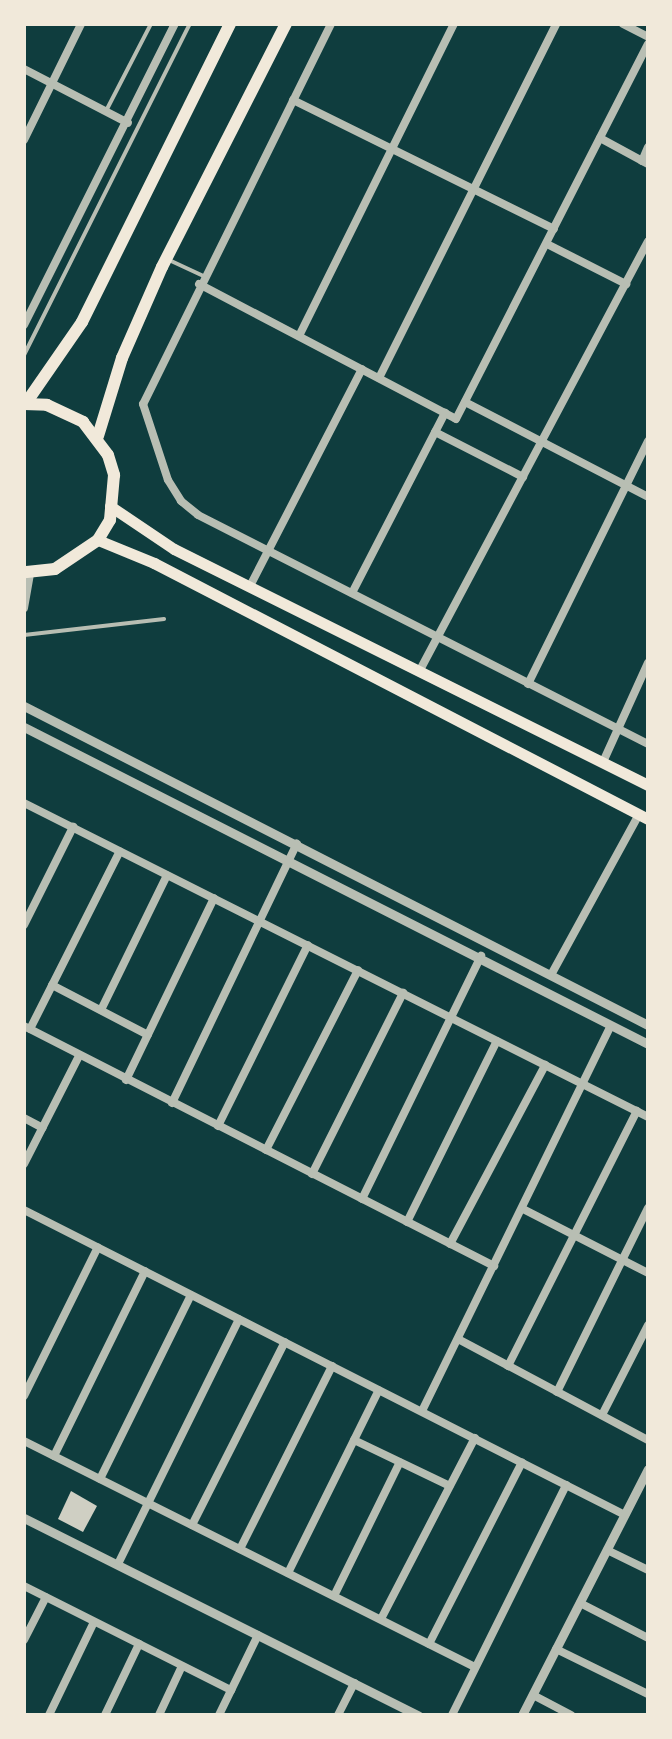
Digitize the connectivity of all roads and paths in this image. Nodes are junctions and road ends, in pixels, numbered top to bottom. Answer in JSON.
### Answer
{"nodes":[{"id":1,"x":81,"y":24,"type":"edge"},
{"id":2,"x":151,"y":24,"type":"edge"},
{"id":3,"x":175,"y":24,"type":"edge"},
{"id":4,"x":190,"y":24,"type":"edge"},
{"id":5,"x":230,"y":24,"type":"edge"},
{"id":6,"x":286,"y":24,"type":"edge"},
{"id":7,"x":331,"y":24,"type":"edge"},
{"id":8,"x":454,"y":24,"type":"edge"},
{"id":9,"x":556,"y":24,"type":"edge"},
{"id":10,"x":623,"y":24,"type":"edge"},
{"id":11,"x":648,"y":37,"type":"edge"},
{"id":12,"x":648,"y":44,"type":"edge"},
{"id":13,"x":24,"y":69,"type":"edge"},
{"id":14,"x":52,"y":83,"type":"junction"},
{"id":15,"x":293,"y":100,"type":"junction"},
{"id":16,"x":106,"y":111,"type":"junction"},
{"id":17,"x":128,"y":123,"type":"junction"},
{"id":18,"x":600,"y":138,"type":"junction"},
{"id":19,"x":24,"y":140,"type":"edge"},
{"id":20,"x":648,"y":147,"type":"edge"},
{"id":21,"x":391,"y":148,"type":"junction"},
{"id":22,"x":645,"y":163,"type":"edge"},
{"id":23,"x":473,"y":189,"type":"junction"},
{"id":24,"x":554,"y":229,"type":"junction"},
{"id":25,"x":648,"y":242,"type":"edge"},
{"id":26,"x":547,"y":244,"type":"junction"},
{"id":27,"x":166,"y":259,"type":"junction"},
{"id":28,"x":201,"y":280,"type":"junction"},
{"id":29,"x":626,"y":284,"type":"junction"},
{"id":30,"x":24,"y":325,"type":"edge"},
{"id":31,"x":299,"y":336,"type":"junction"},
{"id":32,"x":24,"y":355,"type":"edge"},
{"id":33,"x":362,"y":369,"type":"junction"},
{"id":34,"x":379,"y":378,"type":"junction"},
{"id":35,"x":465,"y":402,"type":"junction"},
{"id":36,"x":25,"y":403,"type":"edge"},
{"id":37,"x":445,"y":413,"type":"junction"},
{"id":38,"x":435,"y":432,"type":"junction"},
{"id":39,"x":98,"y":436,"type":"junction"},
{"id":40,"x":541,"y":441,"type":"junction"},
{"id":41,"x":648,"y":441,"type":"edge"},
{"id":42,"x":523,"y":477,"type":"junction"},
{"id":43,"x":627,"y":486,"type":"junction"},
{"id":44,"x":648,"y":497,"type":"edge"},
{"id":45,"x":110,"y":506,"type":"junction"},
{"id":46,"x":98,"y":540,"type":"junction"},
{"id":47,"x":269,"y":551,"type":"junction"},
{"id":48,"x":26,"y":574,"type":"edge"},
{"id":49,"x":250,"y":586,"type":"junction"},
{"id":50,"x":352,"y":593,"type":"junction"},
{"id":51,"x":24,"y":608,"type":"edge"},
{"id":52,"x":164,"y":619,"type":"dead end"},
{"id":53,"x":24,"y":635,"type":"edge"},
{"id":54,"x":439,"y":638,"type":"junction"},
{"id":55,"x":648,"y":663,"type":"edge"},
{"id":56,"x":420,"y":670,"type":"junction"},
{"id":57,"x":528,"y":684,"type":"junction"},
{"id":58,"x":24,"y":706,"type":"edge"},
{"id":59,"x":24,"y":727,"type":"edge"},
{"id":60,"x":618,"y":729,"type":"junction"},
{"id":61,"x":648,"y":744,"type":"edge"},
{"id":62,"x":603,"y":762,"type":"junction"},
{"id":63,"x":648,"y":785,"type":"edge"},
{"id":64,"x":25,"y":804,"type":"edge"},
{"id":65,"x":644,"y":817,"type":"edge"},
{"id":66,"x":73,"y":827,"type":"junction"},
{"id":67,"x":297,"y":843,"type":"junction"},
{"id":68,"x":120,"y":851,"type":"junction"},
{"id":69,"x":290,"y":858,"type":"junction"},
{"id":70,"x":167,"y":875,"type":"junction"},
{"id":71,"x":214,"y":898,"type":"junction"},
{"id":72,"x":261,"y":922,"type":"junction"},
{"id":73,"x":24,"y":925,"type":"edge"},
{"id":74,"x":308,"y":945,"type":"junction"},
{"id":75,"x":481,"y":956,"type":"junction"},
{"id":76,"x":358,"y":970,"type":"junction"},
{"id":77,"x":551,"y":975,"type":"junction"},
{"id":78,"x":52,"y":985,"type":"junction"},
{"id":79,"x":403,"y":993,"type":"junction"},
{"id":80,"x":101,"y":1010,"type":"junction"},
{"id":81,"x":450,"y":1017,"type":"junction"},
{"id":82,"x":648,"y":1025,"type":"edge"},
{"id":83,"x":611,"y":1026,"type":"junction"},
{"id":84,"x":27,"y":1028,"type":"edge"},
{"id":85,"x":148,"y":1035,"type":"junction"},
{"id":86,"x":497,"y":1041,"type":"junction"},
{"id":87,"x":648,"y":1044,"type":"edge"},
{"id":88,"x":79,"y":1056,"type":"junction"},
{"id":89,"x":545,"y":1065,"type":"junction"},
{"id":90,"x":126,"y":1080,"type":"junction"},
{"id":91,"x":585,"y":1085,"type":"junction"},
{"id":92,"x":172,"y":1103,"type":"junction"},
{"id":93,"x":637,"y":1111,"type":"junction"},
{"id":94,"x":648,"y":1117,"type":"edge"},
{"id":95,"x":24,"y":1118,"type":"edge"},
{"id":96,"x":218,"y":1126,"type":"junction"},
{"id":97,"x":43,"y":1128,"type":"junction"},
{"id":98,"x":266,"y":1150,"type":"junction"},
{"id":99,"x":24,"y":1164,"type":"edge"},
{"id":100,"x":312,"y":1174,"type":"junction"},
{"id":101,"x":362,"y":1199,"type":"junction"},
{"id":102,"x":648,"y":1208,"type":"edge"},
{"id":103,"x":523,"y":1209,"type":"junction"},
{"id":104,"x":24,"y":1210,"type":"edge"},
{"id":105,"x":407,"y":1222,"type":"junction"},
{"id":106,"x":574,"y":1235,"type":"junction"},
{"id":107,"x":450,"y":1244,"type":"junction"},
{"id":108,"x":98,"y":1247,"type":"junction"},
{"id":109,"x":622,"y":1260,"type":"junction"},
{"id":110,"x":494,"y":1266,"type":"junction"},
{"id":111,"x":145,"y":1271,"type":"junction"},
{"id":112,"x":648,"y":1273,"type":"edge"},
{"id":113,"x":191,"y":1295,"type":"junction"},
{"id":114,"x":239,"y":1319,"type":"junction"},
{"id":115,"x":648,"y":1325,"type":"edge"},
{"id":116,"x":458,"y":1339,"type":"junction"},
{"id":117,"x":285,"y":1342,"type":"junction"},
{"id":118,"x":332,"y":1366,"type":"junction"},
{"id":119,"x":508,"y":1366,"type":"junction"},
{"id":120,"x":379,"y":1390,"type":"junction"},
{"id":121,"x":557,"y":1392,"type":"junction"},
{"id":122,"x":24,"y":1396,"type":"edge"},
{"id":123,"x":422,"y":1411,"type":"junction"},
{"id":124,"x":602,"y":1415,"type":"junction"},
{"id":125,"x":475,"y":1438,"type":"junction"},
{"id":126,"x":354,"y":1440,"type":"junction"},
{"id":127,"x":648,"y":1440,"type":"edge"},
{"id":128,"x":24,"y":1441,"type":"edge"},
{"id":129,"x":54,"y":1456,"type":"junction"},
{"id":130,"x":400,"y":1462,"type":"junction"},
{"id":131,"x":522,"y":1462,"type":"junction"},
{"id":132,"x":648,"y":1469,"type":"edge"},
{"id":133,"x":100,"y":1479,"type":"junction"},
{"id":134,"x":566,"y":1485,"type":"junction"},
{"id":135,"x":450,"y":1486,"type":"junction"},
{"id":136,"x":147,"y":1502,"type":"junction"},
{"id":137,"x":625,"y":1515,"type":"junction"},
{"id":138,"x":24,"y":1518,"type":"edge"},
{"id":139,"x":192,"y":1525,"type":"junction"},
{"id":140,"x":240,"y":1549,"type":"junction"},
{"id":141,"x":607,"y":1550,"type":"junction"},
{"id":142,"x":118,"y":1564,"type":"junction"},
{"id":143,"x":648,"y":1570,"type":"edge"},
{"id":144,"x":288,"y":1573,"type":"junction"},
{"id":145,"x":24,"y":1586,"type":"edge"},
{"id":146,"x":334,"y":1596,"type":"junction"},
{"id":147,"x":46,"y":1597,"type":"junction"},
{"id":148,"x":580,"y":1603,"type":"junction"},
{"id":149,"x":381,"y":1619,"type":"junction"},
{"id":150,"x":94,"y":1622,"type":"junction"},
{"id":151,"x":258,"y":1635,"type":"junction"},
{"id":152,"x":648,"y":1638,"type":"edge"},
{"id":153,"x":24,"y":1640,"type":"edge"},
{"id":154,"x":139,"y":1644,"type":"junction"},
{"id":155,"x":429,"y":1644,"type":"junction"},
{"id":156,"x":556,"y":1649,"type":"junction"},
{"id":157,"x":182,"y":1666,"type":"junction"},
{"id":158,"x":475,"y":1667,"type":"junction"},
{"id":159,"x":354,"y":1683,"type":"junction"},
{"id":160,"x":231,"y":1690,"type":"junction"},
{"id":161,"x":648,"y":1694,"type":"edge"},
{"id":162,"x":533,"y":1695,"type":"junction"},
{"id":163,"x":49,"y":1715,"type":"edge"},
{"id":164,"x":105,"y":1715,"type":"edge"},
{"id":165,"x":159,"y":1715,"type":"edge"},
{"id":166,"x":219,"y":1715,"type":"edge"},
{"id":167,"x":338,"y":1715,"type":"edge"},
{"id":168,"x":418,"y":1715,"type":"edge"},
{"id":169,"x":452,"y":1715,"type":"edge"},
{"id":170,"x":522,"y":1715,"type":"edge"},
{"id":171,"x":571,"y":1715,"type":"edge"}],
"edges":[{"from":1,"to":14,"type":"street"},
{"from":2,"to":16,"type":"lane"},
{"from":3,"to":17,"type":"street"},
{"from":4,"to":32,"type":"lane"},
{"from":5,"to":36,"type":"main road"},
{"from":6,"to":27,"type":"main road"},
{"from":7,"to":15,"type":"street"},
{"from":8,"to":21,"type":"street"},
{"from":9,"to":23,"type":"street"},
{"from":10,"to":11,"type":"street"},
{"from":12,"to":18,"type":"street"},
{"from":13,"to":14,"type":"street"},
{"from":14,"to":16,"type":"street"},
{"from":14,"to":19,"type":"street"},
{"from":15,"to":21,"type":"street"},
{"from":15,"to":28,"type":"street"},
{"from":16,"to":17,"type":"street"},
{"from":17,"to":30,"type":"street"},
{"from":18,"to":22,"type":"street"},
{"from":18,"to":24,"type":"street"},
{"from":20,"to":22,"type":"street"},
{"from":21,"to":23,"type":"street"},
{"from":21,"to":31,"type":"street"},
{"from":23,"to":24,"type":"street"},
{"from":23,"to":34,"type":"street"},
{"from":24,"to":26,"type":"street"},
{"from":25,"to":29,"type":"street"},
{"from":26,"to":29,"type":"street"},
{"from":26,"to":35,"type":"street"},
{"from":27,"to":28,"type":"lane"},
{"from":27,"to":39,"type":"main road"},
{"from":28,"to":31,"type":"street"},
{"from":28,"to":47,"type":"street"},
{"from":29,"to":40,"type":"street"},
{"from":31,"to":33,"type":"street"},
{"from":33,"to":34,"type":"street"},
{"from":33,"to":47,"type":"street"},
{"from":34,"to":37,"type":"street"},
{"from":35,"to":37,"type":"street"},
{"from":35,"to":40,"type":"street"},
{"from":36,"to":39,"type":"main road"},
{"from":37,"to":38,"type":"street"},
{"from":38,"to":42,"type":"street"},
{"from":38,"to":50,"type":"street"},
{"from":39,"to":45,"type":"main road"},
{"from":40,"to":42,"type":"street"},
{"from":40,"to":43,"type":"street"},
{"from":41,"to":43,"type":"street"},
{"from":42,"to":54,"type":"street"},
{"from":43,"to":44,"type":"street"},
{"from":43,"to":57,"type":"street"},
{"from":45,"to":46,"type":"main road"},
{"from":45,"to":49,"type":"main road"},
{"from":46,"to":48,"type":"main road"},
{"from":46,"to":65,"type":"main road"},
{"from":47,"to":49,"type":"street"},
{"from":47,"to":50,"type":"street"},
{"from":48,"to":51,"type":"street"},
{"from":49,"to":56,"type":"main road"},
{"from":50,"to":54,"type":"street"},
{"from":52,"to":53,"type":"lane"},
{"from":54,"to":56,"type":"street"},
{"from":54,"to":57,"type":"street"},
{"from":55,"to":60,"type":"street"},
{"from":56,"to":62,"type":"main road"},
{"from":57,"to":60,"type":"street"},
{"from":58,"to":67,"type":"street"},
{"from":59,"to":69,"type":"street"},
{"from":60,"to":61,"type":"street"},
{"from":60,"to":62,"type":"street"},
{"from":62,"to":63,"type":"main road"},
{"from":64,"to":66,"type":"street"},
{"from":65,"to":77,"type":"street"},
{"from":66,"to":68,"type":"street"},
{"from":66,"to":73,"type":"street"},
{"from":67,"to":69,"type":"street"},
{"from":67,"to":77,"type":"street"},
{"from":68,"to":70,"type":"street"},
{"from":68,"to":78,"type":"street"},
{"from":69,"to":72,"type":"street"},
{"from":69,"to":75,"type":"street"},
{"from":70,"to":71,"type":"street"},
{"from":70,"to":80,"type":"street"},
{"from":71,"to":72,"type":"street"},
{"from":71,"to":85,"type":"street"},
{"from":72,"to":74,"type":"street"},
{"from":72,"to":92,"type":"street"},
{"from":74,"to":76,"type":"street"},
{"from":74,"to":96,"type":"street"},
{"from":75,"to":81,"type":"street"},
{"from":75,"to":83,"type":"street"},
{"from":76,"to":79,"type":"street"},
{"from":76,"to":98,"type":"street"},
{"from":77,"to":82,"type":"street"},
{"from":78,"to":80,"type":"street"},
{"from":78,"to":84,"type":"street"},
{"from":79,"to":81,"type":"street"},
{"from":79,"to":100,"type":"street"},
{"from":80,"to":85,"type":"street"},
{"from":81,"to":86,"type":"street"},
{"from":81,"to":101,"type":"street"},
{"from":83,"to":87,"type":"street"},
{"from":83,"to":91,"type":"street"},
{"from":84,"to":88,"type":"street"},
{"from":85,"to":90,"type":"street"},
{"from":86,"to":89,"type":"street"},
{"from":86,"to":105,"type":"street"},
{"from":88,"to":90,"type":"street"},
{"from":88,"to":97,"type":"street"},
{"from":89,"to":91,"type":"street"},
{"from":89,"to":107,"type":"street"},
{"from":90,"to":92,"type":"street"},
{"from":91,"to":93,"type":"street"},
{"from":91,"to":103,"type":"street"},
{"from":92,"to":96,"type":"street"},
{"from":93,"to":94,"type":"street"},
{"from":93,"to":106,"type":"street"},
{"from":95,"to":97,"type":"street"},
{"from":96,"to":98,"type":"street"},
{"from":97,"to":99,"type":"street"},
{"from":98,"to":100,"type":"street"},
{"from":100,"to":101,"type":"street"},
{"from":101,"to":105,"type":"street"},
{"from":102,"to":109,"type":"street"},
{"from":103,"to":106,"type":"street"},
{"from":103,"to":110,"type":"street"},
{"from":104,"to":108,"type":"street"},
{"from":105,"to":107,"type":"street"},
{"from":106,"to":109,"type":"street"},
{"from":106,"to":119,"type":"street"},
{"from":107,"to":110,"type":"street"},
{"from":108,"to":111,"type":"street"},
{"from":108,"to":122,"type":"street"},
{"from":109,"to":112,"type":"street"},
{"from":109,"to":121,"type":"street"},
{"from":110,"to":116,"type":"street"},
{"from":111,"to":113,"type":"street"},
{"from":111,"to":129,"type":"street"},
{"from":113,"to":114,"type":"street"},
{"from":113,"to":133,"type":"street"},
{"from":114,"to":117,"type":"street"},
{"from":114,"to":136,"type":"street"},
{"from":115,"to":124,"type":"street"},
{"from":116,"to":119,"type":"street"},
{"from":116,"to":123,"type":"street"},
{"from":117,"to":118,"type":"street"},
{"from":117,"to":139,"type":"street"},
{"from":118,"to":120,"type":"street"},
{"from":118,"to":140,"type":"street"},
{"from":119,"to":121,"type":"street"},
{"from":120,"to":123,"type":"street"},
{"from":120,"to":126,"type":"street"},
{"from":121,"to":124,"type":"street"},
{"from":123,"to":125,"type":"street"},
{"from":124,"to":127,"type":"street"},
{"from":125,"to":131,"type":"street"},
{"from":125,"to":135,"type":"street"},
{"from":126,"to":130,"type":"street"},
{"from":126,"to":144,"type":"street"},
{"from":128,"to":129,"type":"street"},
{"from":129,"to":133,"type":"street"},
{"from":130,"to":135,"type":"street"},
{"from":130,"to":146,"type":"street"},
{"from":131,"to":134,"type":"street"},
{"from":131,"to":155,"type":"street"},
{"from":132,"to":137,"type":"street"},
{"from":133,"to":136,"type":"street"},
{"from":134,"to":137,"type":"street"},
{"from":134,"to":158,"type":"street"},
{"from":135,"to":149,"type":"street"},
{"from":136,"to":139,"type":"street"},
{"from":136,"to":142,"type":"street"},
{"from":137,"to":141,"type":"street"},
{"from":138,"to":142,"type":"street"},
{"from":139,"to":140,"type":"street"},
{"from":140,"to":144,"type":"street"},
{"from":141,"to":143,"type":"street"},
{"from":141,"to":148,"type":"street"},
{"from":142,"to":151,"type":"street"},
{"from":144,"to":146,"type":"street"},
{"from":145,"to":147,"type":"street"},
{"from":146,"to":149,"type":"street"},
{"from":147,"to":150,"type":"street"},
{"from":147,"to":153,"type":"street"},
{"from":148,"to":152,"type":"street"},
{"from":148,"to":156,"type":"street"},
{"from":149,"to":155,"type":"street"},
{"from":150,"to":154,"type":"street"},
{"from":150,"to":163,"type":"street"},
{"from":151,"to":159,"type":"street"},
{"from":151,"to":160,"type":"street"},
{"from":154,"to":157,"type":"street"},
{"from":154,"to":164,"type":"street"},
{"from":155,"to":158,"type":"street"},
{"from":156,"to":161,"type":"street"},
{"from":156,"to":162,"type":"street"},
{"from":157,"to":160,"type":"street"},
{"from":157,"to":165,"type":"street"},
{"from":158,"to":169,"type":"street"},
{"from":159,"to":167,"type":"street"},
{"from":159,"to":168,"type":"street"},
{"from":160,"to":166,"type":"street"},
{"from":162,"to":170,"type":"street"},
{"from":162,"to":171,"type":"street"}]}
